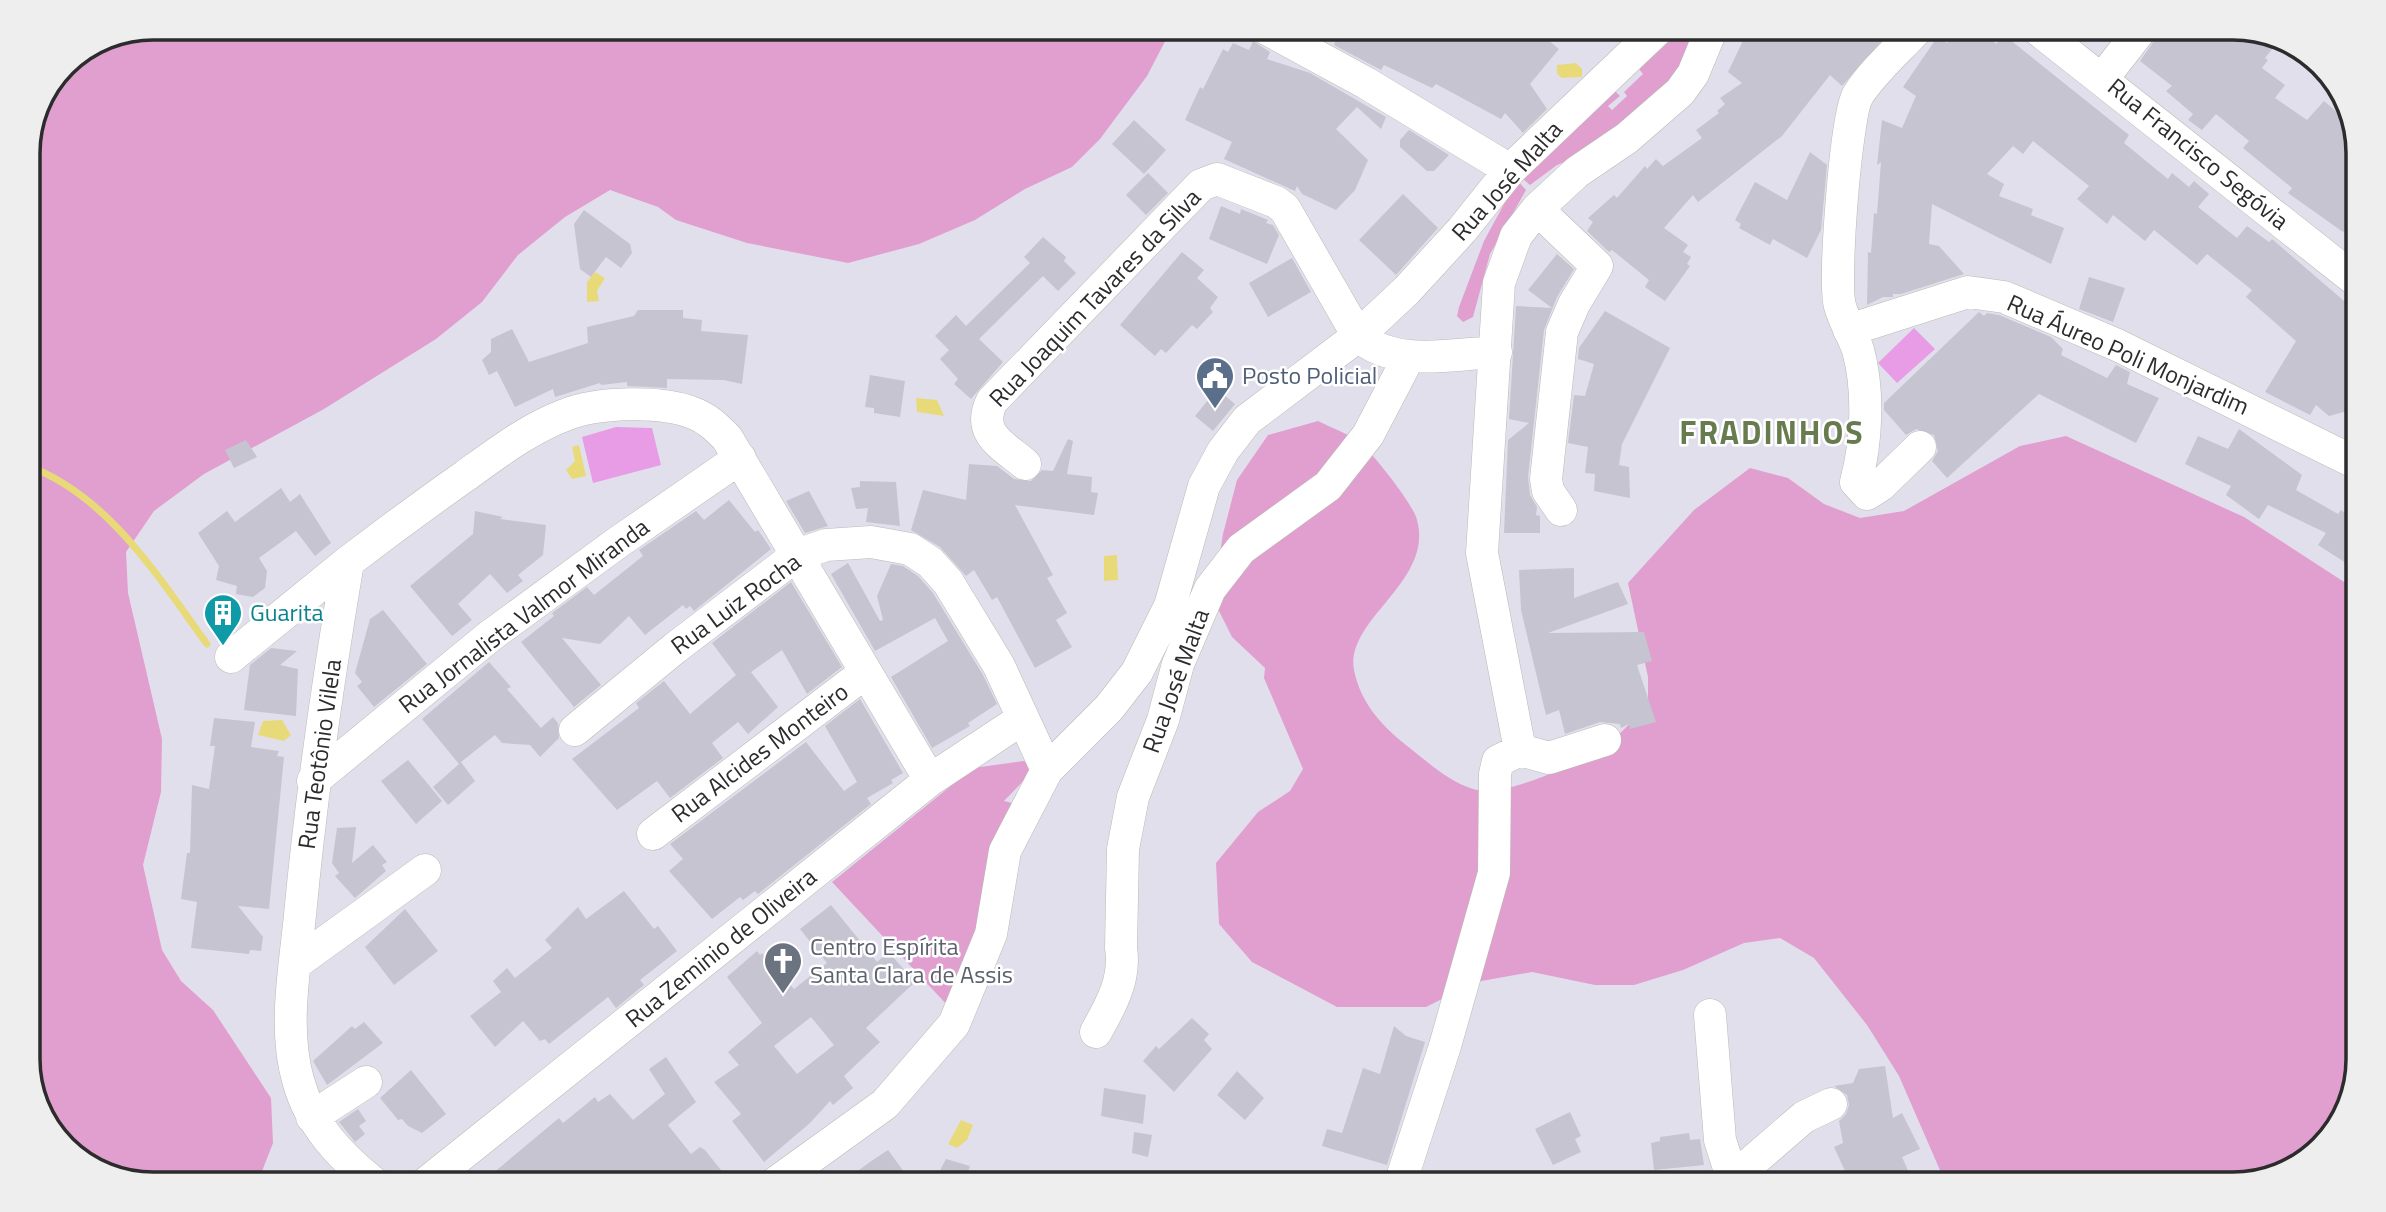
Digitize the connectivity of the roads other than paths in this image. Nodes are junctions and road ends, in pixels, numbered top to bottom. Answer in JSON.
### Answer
{"nodes":[{"id":1,"x":1287,"y":40,"type":"edge"},
{"id":2,"x":1637,"y":40,"type":"edge"},
{"id":3,"x":1708,"y":40,"type":"edge"},
{"id":4,"x":1907,"y":40,"type":"edge"},
{"id":5,"x":2052,"y":40,"type":"edge"},
{"id":6,"x":2133,"y":40,"type":"edge"},
{"id":7,"x":2103,"y":78,"type":"junction"},
{"id":8,"x":1510,"y":170,"type":"junction"},
{"id":9,"x":1537,"y":209,"type":"junction"},
{"id":10,"x":2346,"y":272,"type":"edge"},
{"id":11,"x":1849,"y":330,"type":"junction"},
{"id":12,"x":1358,"y":336,"type":"junction"},
{"id":13,"x":1496,"y":352,"type":"junction"},
{"id":14,"x":1405,"y":357,"type":"junction"},
{"id":15,"x":1920,"y":447,"type":"dead end"},
{"id":16,"x":734,"y":448,"type":"junction"},
{"id":17,"x":2346,"y":458,"type":"edge"},
{"id":18,"x":1025,"y":464,"type":"dead end"},
{"id":19,"x":1560,"y":510,"type":"dead end"},
{"id":20,"x":797,"y":555,"type":"junction"},
{"id":21,"x":348,"y":562,"type":"junction"},
{"id":22,"x":232,"y":657,"type":"dead end"},
{"id":23,"x":866,"y":672,"type":"junction"},
{"id":24,"x":1022,"y":719,"type":"junction"},
{"id":25,"x":575,"y":730,"type":"dead end"},
{"id":26,"x":1605,"y":740,"type":"dead end"},
{"id":27,"x":1520,"y":750,"type":"junction"},
{"id":28,"x":1047,"y":769,"type":"junction"},
{"id":29,"x":930,"y":780,"type":"junction"},
{"id":30,"x":313,"y":781,"type":"junction"},
{"id":31,"x":653,"y":834,"type":"dead end"},
{"id":32,"x":425,"y":870,"type":"dead end"},
{"id":33,"x":295,"y":964,"type":"junction"},
{"id":34,"x":1710,"y":1015,"type":"dead end"},
{"id":35,"x":1096,"y":1032,"type":"dead end"},
{"id":36,"x":366,"y":1082,"type":"dead end"},
{"id":37,"x":1831,"y":1104,"type":"dead end"},
{"id":38,"x":312,"y":1117,"type":"junction"},
{"id":39,"x":360,"y":1172,"type":"edge"},
{"id":40,"x":440,"y":1172,"type":"edge"},
{"id":41,"x":791,"y":1172,"type":"edge"},
{"id":42,"x":1404,"y":1172,"type":"edge"},
{"id":43,"x":1730,"y":1172,"type":"edge"},
{"id":44,"x":1743,"y":1172,"type":"edge"}],
"edges":[{"from":1,"to":8,"type":"street"},
{"from":2,"to":8,"type":"street","name":"Rua José Malta"},
{"from":3,"to":9,"type":"street","name":"Rua José Malta"},
{"from":4,"to":11,"type":"street"},
{"from":5,"to":7,"type":"street","name":"Rua Francisco Segóvia"},
{"from":6,"to":7,"type":"street"},
{"from":7,"to":10,"type":"street","name":"Rua Francisco Segóvia"},
{"from":8,"to":12,"type":"street","name":"Rua José Malta"},
{"from":9,"to":13,"type":"street","name":"Rua José Malta"},
{"from":9,"to":19,"type":"street"},
{"from":11,"to":15,"type":"street"},
{"from":11,"to":17,"type":"street","name":"Rua Áureo Poli Monjardim"},
{"from":12,"to":14,"type":"street"},
{"from":12,"to":18,"type":"street","name":"Rua Joaquim Tavares da Silva"},
{"from":12,"to":28,"type":"street","name":"Rua José Malta"},
{"from":13,"to":14,"type":"street"},
{"from":13,"to":27,"type":"street","name":"Rua José Malta"},
{"from":14,"to":35,"type":"street","name":"Rua José Malta"},
{"from":16,"to":20,"type":"street"},
{"from":16,"to":21,"type":"street"},
{"from":16,"to":30,"type":"street","name":"Rua Jornalista Valmor Miranda"},
{"from":20,"to":23,"type":"street"},
{"from":20,"to":24,"type":"street","name":"Rua Luiz Rocha"},
{"from":20,"to":25,"type":"street","name":"Rua Luiz Rocha"},
{"from":21,"to":22,"type":"street"},
{"from":21,"to":30,"type":"street","name":"Rua Teotônio Vilela"},
{"from":23,"to":29,"type":"street"},
{"from":23,"to":31,"type":"street","name":"Rua Alcides Monteiro"},
{"from":24,"to":28,"type":"street","name":"Rua Luiz Rocha"},
{"from":24,"to":29,"type":"street","name":"Rua Zeminio de Oliveira"},
{"from":26,"to":27,"type":"street"},
{"from":27,"to":42,"type":"street"},
{"from":28,"to":41,"type":"street","name":"Rua José Malta"},
{"from":29,"to":40,"type":"street","name":"Rua Zeminio de Oliveira"},
{"from":30,"to":33,"type":"street","name":"Rua Teotônio Vilela"},
{"from":32,"to":33,"type":"street"},
{"from":33,"to":38,"type":"street","name":"Rua Teotônio Vilela"},
{"from":34,"to":43,"type":"street"},
{"from":36,"to":38,"type":"street"},
{"from":37,"to":44,"type":"street"},
{"from":38,"to":39,"type":"street","name":"Rua Teotônio Vilela"}]}
